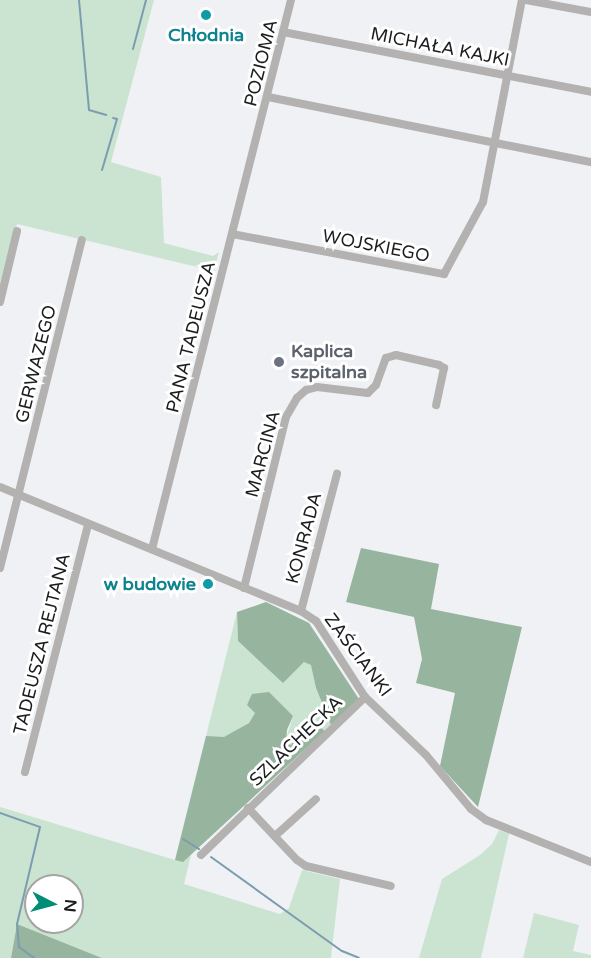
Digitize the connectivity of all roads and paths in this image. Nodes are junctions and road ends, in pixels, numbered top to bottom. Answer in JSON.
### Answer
{"nodes":[{"id":1,"x":291,"y":0,"type":"edge"},
{"id":2,"x":524,"y":0,"type":"edge"},
{"id":3,"x":591,"y":9,"type":"edge"},
{"id":4,"x":283,"y":32,"type":"junction"},
{"id":5,"x":508,"y":76,"type":"junction"},
{"id":6,"x":591,"y":92,"type":"edge"},
{"id":7,"x":267,"y":97,"type":"junction"},
{"id":8,"x":259,"y":133,"type":"joint"},
{"id":9,"x":494,"y":143,"type":"junction"},
{"id":10,"x":591,"y":162,"type":"edge"},
{"id":11,"x":17,"y":231,"type":"dead end"},
{"id":12,"x":232,"y":234,"type":"junction"},
{"id":13,"x":82,"y":240,"type":"dead end"},
{"id":14,"x":0,"y":302,"type":"edge"},
{"id":15,"x":436,"y":405,"type":"dead end"},
{"id":16,"x":337,"y":474,"type":"dead end"},
{"id":17,"x":0,"y":487,"type":"edge"},
{"id":18,"x":18,"y":494,"type":"junction"},
{"id":19,"x":88,"y":524,"type":"junction"},
{"id":20,"x":152,"y":549,"type":"junction"},
{"id":21,"x":0,"y":568,"type":"edge"},
{"id":22,"x":244,"y":588,"type":"junction"},
{"id":23,"x":300,"y":611,"type":"junction"},
{"id":24,"x":365,"y":697,"type":"junction"},
{"id":25,"x":25,"y":772,"type":"dead end"},
{"id":26,"x":316,"y":799,"type":"dead end"},
{"id":27,"x":248,"y":808,"type":"junction"},
{"id":28,"x":275,"y":836,"type":"junction"},
{"id":29,"x":201,"y":855,"type":"dead end"},
{"id":30,"x":591,"y":862,"type":"edge"},
{"id":31,"x":391,"y":886,"type":"dead end"}],
"edges":[{"from":1,"to":4,"type":"street","name":"POZIOMA"},
{"from":2,"to":3,"type":"street"},
{"from":2,"to":5,"type":"street"},
{"from":4,"to":5,"type":"street","name":"MICHAŁA KAJKI"},
{"from":4,"to":7,"type":"street","name":"POZIOMA"},
{"from":5,"to":6,"type":"street","name":"MICHAŁA KAJKI"},
{"from":5,"to":9,"type":"street"},
{"from":7,"to":8,"type":"street","name":"POZIOMA"},
{"from":7,"to":9,"type":"street"},
{"from":8,"to":12,"type":"street","name":"PANA TADEUSZA"},
{"from":9,"to":10,"type":"street"},
{"from":9,"to":12,"type":"street","name":"WOJSKIEGO"},
{"from":11,"to":14,"type":"street"},
{"from":12,"to":20,"type":"street","name":"PANA TADEUSZA"},
{"from":13,"to":18,"type":"street","name":"GERWAZEGO"},
{"from":15,"to":22,"type":"street","name":"MARCINA"},
{"from":16,"to":23,"type":"street","name":"KONRADA"},
{"from":17,"to":18,"type":"street","name":"ZAŚCIANKI"},
{"from":18,"to":19,"type":"street","name":"ZAŚCIANKI"},
{"from":18,"to":21,"type":"street","name":"GERWAZEGO"},
{"from":19,"to":20,"type":"street","name":"ZAŚCIANKI"},
{"from":19,"to":25,"type":"street","name":"TADEUSZA REJTANA"},
{"from":20,"to":22,"type":"street","name":"ZAŚCIANKI"},
{"from":22,"to":23,"type":"street","name":"ZAŚCIANKI"},
{"from":23,"to":24,"type":"street","name":"ZAŚCIANKI"},
{"from":24,"to":27,"type":"street","name":"SZLACHECKA"},
{"from":24,"to":30,"type":"street","name":"ZAŚCIANKI"},
{"from":26,"to":28,"type":"street"},
{"from":27,"to":28,"type":"street","name":"SZLACHECKA"},
{"from":27,"to":29,"type":"street","name":"SZLACHECKA"},
{"from":28,"to":31,"type":"street","name":"SZLACHECKA"}]}
